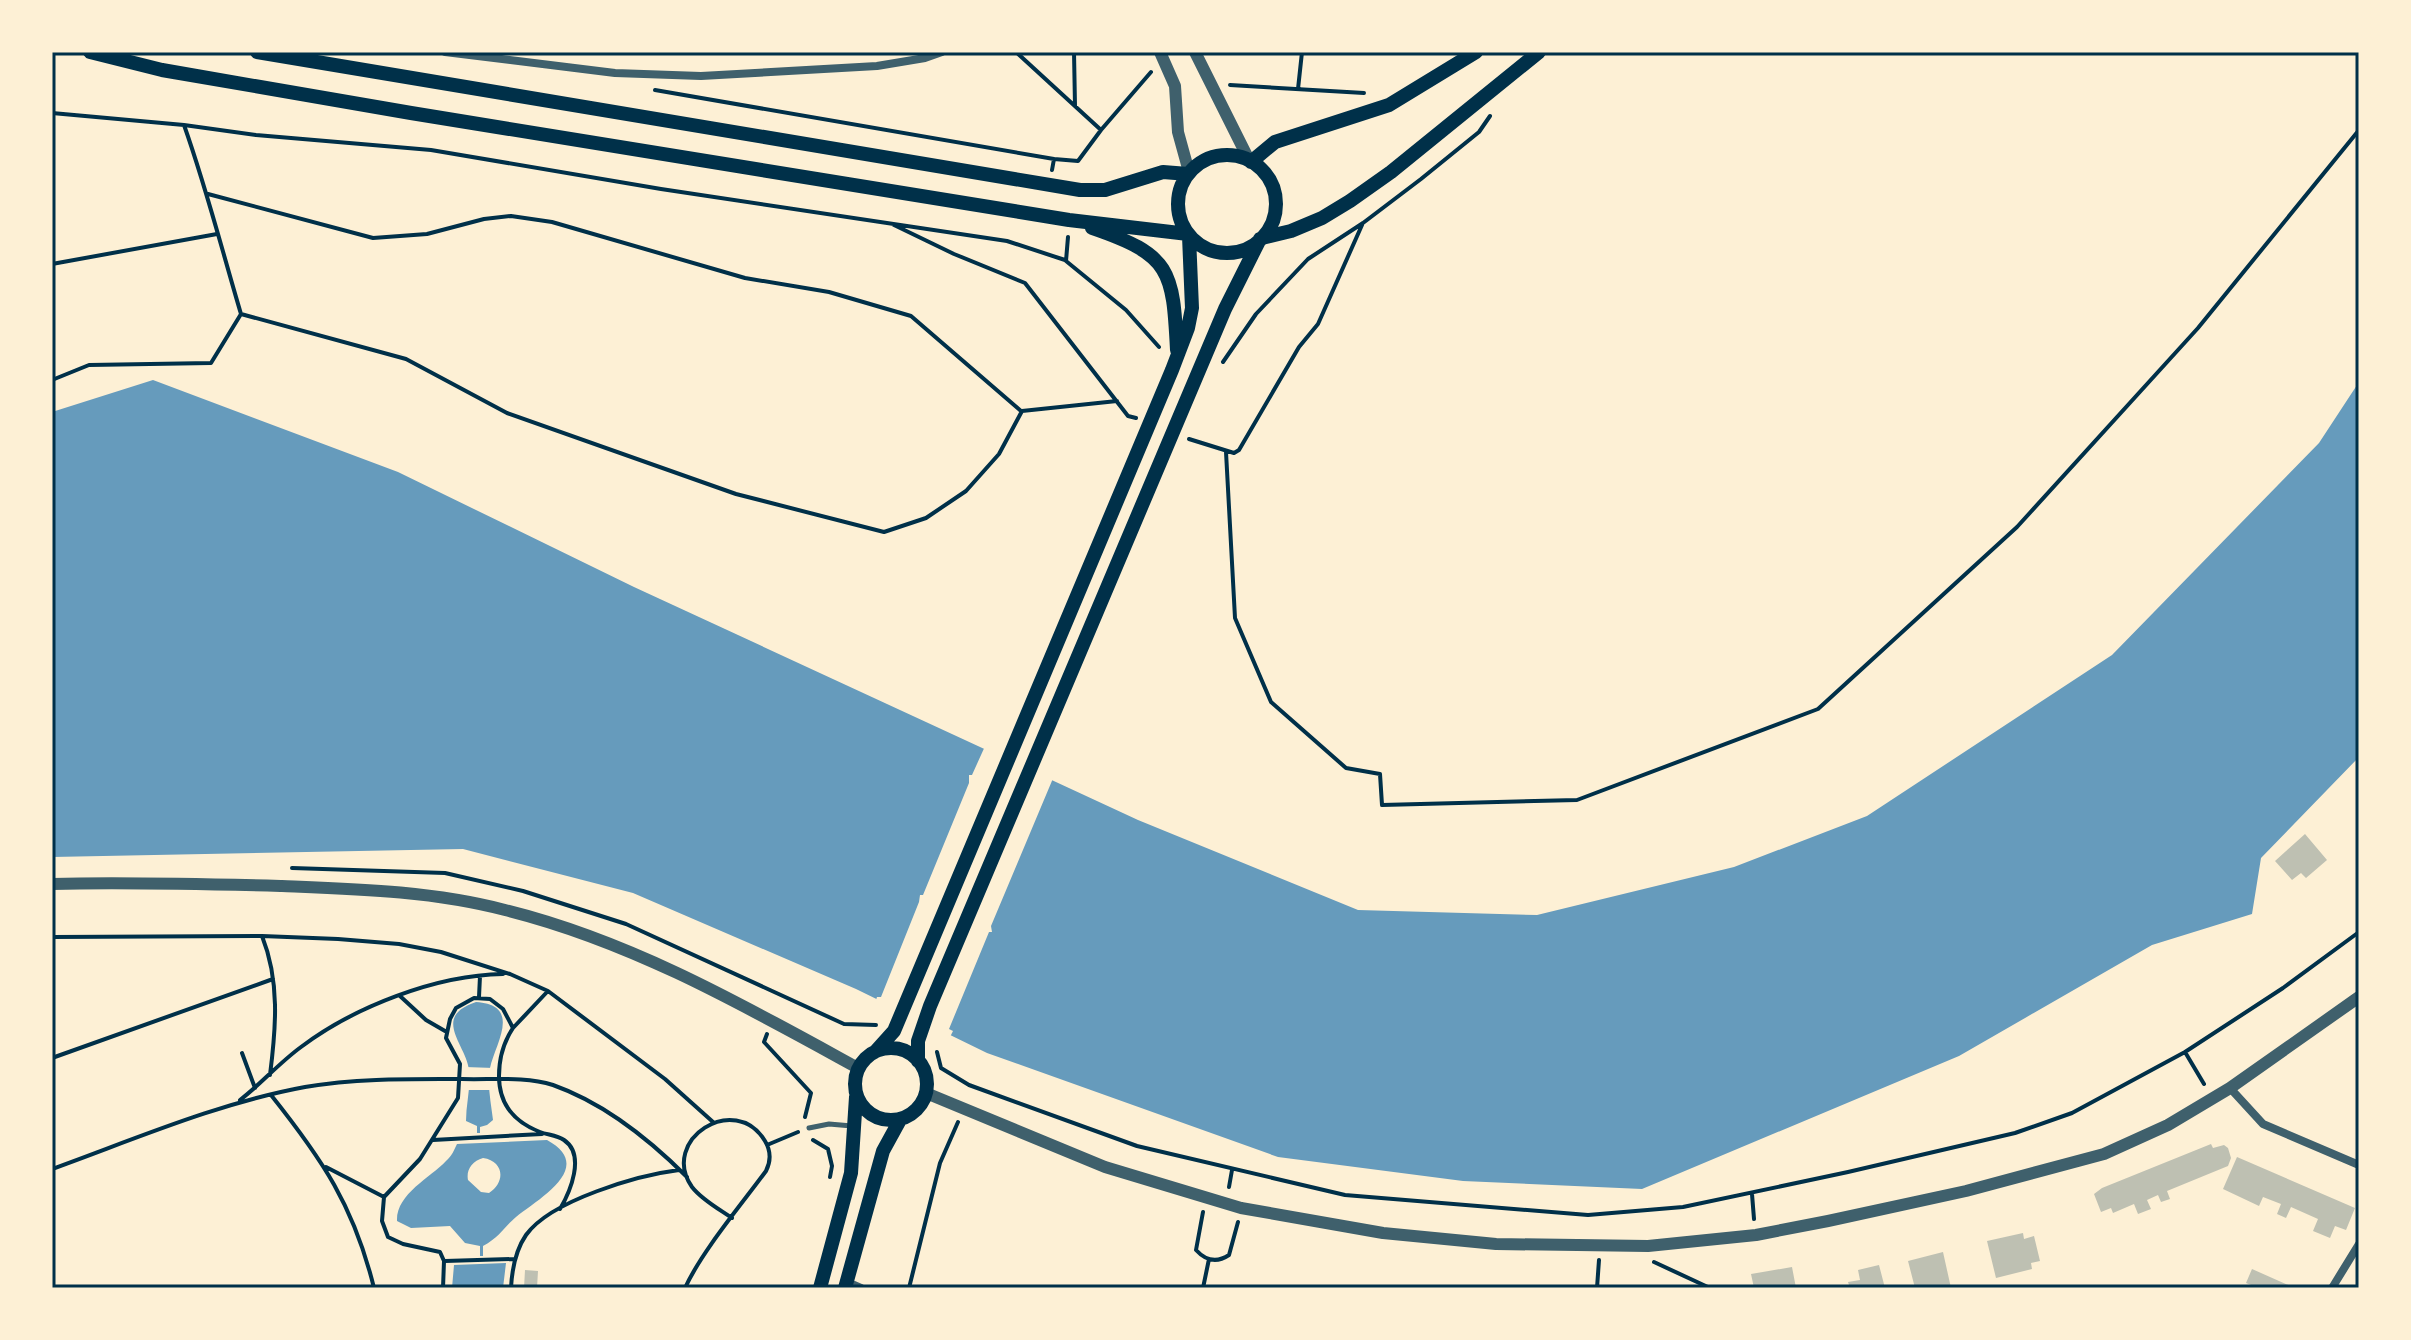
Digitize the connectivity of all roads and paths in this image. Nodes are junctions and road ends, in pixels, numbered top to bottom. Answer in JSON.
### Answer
{"nodes":[{"id":1,"x":90,"y":52,"type":"edge"},
{"id":2,"x":257,"y":52,"type":"edge"},
{"id":3,"x":445,"y":52,"type":"edge"},
{"id":4,"x":942,"y":52,"type":"edge"},
{"id":5,"x":1016,"y":52,"type":"edge"},
{"id":6,"x":1074,"y":52,"type":"edge"},
{"id":7,"x":1160,"y":52,"type":"edge"},
{"id":8,"x":1195,"y":52,"type":"edge"},
{"id":9,"x":1302,"y":52,"type":"edge"},
{"id":10,"x":1476,"y":52,"type":"edge"},
{"id":11,"x":1539,"y":52,"type":"edge"},
{"id":12,"x":1166,"y":65,"type":"junction"},
{"id":13,"x":1223,"y":74,"type":"dead end"},
{"id":14,"x":1298,"y":89,"type":"junction"},
{"id":15,"x":654,"y":90,"type":"dead end"},
{"id":16,"x":1373,"y":94,"type":"dead end"},
{"id":17,"x":1075,"y":106,"type":"junction"},
{"id":18,"x":52,"y":113,"type":"edge"},
{"id":19,"x":184,"y":125,"type":"junction"},
{"id":20,"x":1101,"y":130,"type":"junction"},
{"id":21,"x":2359,"y":130,"type":"edge"},
{"id":22,"x":1479,"y":132,"type":"dead end"},
{"id":23,"x":1054,"y":159,"type":"junction"},
{"id":24,"x":1250,"y":161,"type":"junction"},
{"id":25,"x":1188,"y":173,"type":"junction"},
{"id":26,"x":1049,"y":186,"type":"junction"},
{"id":27,"x":208,"y":194,"type":"junction"},
{"id":28,"x":1069,"y":220,"type":"junction"},
{"id":29,"x":888,"y":222,"type":"junction"},
{"id":30,"x":1363,"y":223,"type":"junction"},
{"id":31,"x":217,"y":234,"type":"junction"},
{"id":32,"x":1188,"y":235,"type":"junction"},
{"id":33,"x":1261,"y":239,"type":"junction"},
{"id":34,"x":1066,"y":261,"type":"junction"},
{"id":35,"x":52,"y":264,"type":"edge"},
{"id":36,"x":241,"y":314,"type":"junction"},
{"id":37,"x":1158,"y":355,"type":"dead end"},
{"id":38,"x":1175,"y":363,"type":"junction"},
{"id":39,"x":1218,"y":372,"type":"dead end"},
{"id":40,"x":52,"y":380,"type":"edge"},
{"id":41,"x":1117,"y":401,"type":"junction"},
{"id":42,"x":1022,"y":411,"type":"junction"},
{"id":43,"x":1142,"y":421,"type":"dead end"},
{"id":44,"x":1185,"y":437,"type":"dead end"},
{"id":45,"x":1226,"y":452,"type":"junction"},
{"id":46,"x":52,"y":884,"type":"edge"},
{"id":47,"x":2359,"y":932,"type":"edge"},
{"id":48,"x":262,"y":936,"type":"junction"},
{"id":49,"x":52,"y":937,"type":"edge"},
{"id":50,"x":510,"y":974,"type":"junction"},
{"id":51,"x":480,"y":975,"type":"junction"},
{"id":52,"x":273,"y":979,"type":"junction"},
{"id":53,"x":548,"y":991,"type":"junction"},
{"id":54,"x":784,"y":995,"type":"dead end"},
{"id":55,"x":400,"y":996,"type":"junction"},
{"id":56,"x":479,"y":997,"type":"junction"},
{"id":57,"x":2359,"y":997,"type":"edge"},
{"id":58,"x":773,"y":1021,"type":"junction"},
{"id":59,"x":513,"y":1028,"type":"junction"},
{"id":60,"x":446,"y":1032,"type":"junction"},
{"id":61,"x":935,"y":1047,"type":"dead end"},
{"id":62,"x":876,"y":1051,"type":"junction"},
{"id":63,"x":2185,"y":1052,"type":"junction"},
{"id":64,"x":242,"y":1053,"type":"dead end"},
{"id":65,"x":52,"y":1058,"type":"edge"},
{"id":66,"x":918,"y":1061,"type":"junction"},
{"id":67,"x":858,"y":1068,"type":"junction"},
{"id":68,"x":270,"y":1075,"type":"junction"},
{"id":69,"x":255,"y":1088,"type":"junction"},
{"id":70,"x":2230,"y":1088,"type":"junction"},
{"id":71,"x":2208,"y":1089,"type":"dead end"},
{"id":72,"x":926,"y":1093,"type":"junction"},
{"id":73,"x":271,"y":1095,"type":"junction"},
{"id":74,"x":856,"y":1097,"type":"junction"},
{"id":75,"x":236,"y":1103,"type":"junction"},
{"id":76,"x":900,"y":1120,"type":"junction"},
{"id":77,"x":713,"y":1122,"type":"junction"},
{"id":78,"x":853,"y":1126,"type":"junction"},
{"id":79,"x":809,"y":1128,"type":"junction"},
{"id":80,"x":953,"y":1131,"type":"dead end"},
{"id":81,"x":549,"y":1134,"type":"junction"},
{"id":82,"x":433,"y":1140,"type":"junction"},
{"id":83,"x":767,"y":1145,"type":"junction"},
{"id":84,"x":2359,"y":1165,"type":"edge"},
{"id":85,"x":325,"y":1166,"type":"junction"},
{"id":86,"x":52,"y":1169,"type":"edge"},
{"id":87,"x":680,"y":1170,"type":"junction"},
{"id":88,"x":687,"y":1177,"type":"junction"},
{"id":89,"x":830,"y":1179,"type":"dead end"},
{"id":90,"x":1752,"y":1194,"type":"junction"},
{"id":91,"x":384,"y":1197,"type":"junction"},
{"id":92,"x":1205,"y":1199,"type":"junction"},
{"id":93,"x":1241,"y":1208,"type":"junction"},
{"id":94,"x":560,"y":1209,"type":"junction"},
{"id":95,"x":732,"y":1218,"type":"junction"},
{"id":96,"x":1756,"y":1235,"type":"junction"},
{"id":97,"x":2359,"y":1244,"type":"edge"},
{"id":98,"x":1600,"y":1246,"type":"junction"},
{"id":99,"x":1648,"y":1246,"type":"junction"},
{"id":100,"x":514,"y":1259,"type":"junction"},
{"id":101,"x":1209,"y":1259,"type":"junction"},
{"id":102,"x":444,"y":1261,"type":"junction"},
{"id":103,"x":851,"y":1286,"type":"edge"},
{"id":104,"x":374,"y":1288,"type":"edge"},
{"id":105,"x":443,"y":1288,"type":"edge"},
{"id":106,"x":511,"y":1288,"type":"edge"},
{"id":107,"x":685,"y":1288,"type":"edge"},
{"id":108,"x":820,"y":1288,"type":"edge"},
{"id":109,"x":909,"y":1288,"type":"edge"},
{"id":110,"x":1203,"y":1288,"type":"edge"},
{"id":111,"x":1597,"y":1288,"type":"edge"},
{"id":112,"x":1710,"y":1288,"type":"edge"},
{"id":113,"x":2332,"y":1288,"type":"edge"}],
"edges":[{"from":1,"to":28,"type":"main road"},
{"from":2,"to":26,"type":"main road"},
{"from":3,"to":4,"type":"street"},
{"from":5,"to":17,"type":"path"},
{"from":6,"to":17,"type":"path"},
{"from":7,"to":12,"type":"street"},
{"from":8,"to":24,"type":"street"},
{"from":9,"to":14,"type":"path"},
{"from":10,"to":24,"type":"main road"},
{"from":11,"to":33,"type":"main road"},
{"from":12,"to":20,"type":"path"},
{"from":12,"to":25,"type":"street"},
{"from":13,"to":14,"type":"path"},
{"from":14,"to":16,"type":"path"},
{"from":15,"to":23,"type":"path"},
{"from":17,"to":20,"type":"path"},
{"from":18,"to":19,"type":"path"},
{"from":19,"to":27,"type":"path"},
{"from":19,"to":29,"type":"path"},
{"from":20,"to":23,"type":"path"},
{"from":21,"to":45,"type":"path"},
{"from":22,"to":30,"type":"path"},
{"from":23,"to":26,"type":"path"},
{"from":24,"to":25,"type":"main road"},
{"from":24,"to":33,"type":"main road"},
{"from":25,"to":26,"type":"main road"},
{"from":25,"to":32,"type":"main road"},
{"from":27,"to":31,"type":"path"},
{"from":27,"to":42,"type":"path"},
{"from":28,"to":32,"type":"main road"},
{"from":28,"to":34,"type":"path"},
{"from":28,"to":38,"type":"main road"},
{"from":29,"to":34,"type":"path"},
{"from":29,"to":41,"type":"path"},
{"from":30,"to":39,"type":"path"},
{"from":30,"to":45,"type":"path"},
{"from":31,"to":35,"type":"path"},
{"from":31,"to":36,"type":"path"},
{"from":32,"to":33,"type":"main road"},
{"from":32,"to":38,"type":"main road"},
{"from":33,"to":66,"type":"main road"},
{"from":34,"to":37,"type":"path"},
{"from":36,"to":40,"type":"path"},
{"from":36,"to":42,"type":"path"},
{"from":38,"to":62,"type":"main road"},
{"from":41,"to":42,"type":"path"},
{"from":41,"to":43,"type":"path"},
{"from":44,"to":45,"type":"path"},
{"from":46,"to":58,"type":"street"},
{"from":47,"to":63,"type":"path"},
{"from":48,"to":49,"type":"path"},
{"from":48,"to":50,"type":"path"},
{"from":48,"to":52,"type":"path"},
{"from":50,"to":51,"type":"path"},
{"from":50,"to":53,"type":"path"},
{"from":51,"to":55,"type":"path"},
{"from":51,"to":56,"type":"path"},
{"from":52,"to":65,"type":"path"},
{"from":52,"to":68,"type":"path"},
{"from":53,"to":59,"type":"path"},
{"from":53,"to":77,"type":"path"},
{"from":54,"to":58,"type":"path"},
{"from":55,"to":60,"type":"path"},
{"from":55,"to":68,"type":"path"},
{"from":56,"to":59,"type":"path"},
{"from":56,"to":60,"type":"path"},
{"from":57,"to":70,"type":"street"},
{"from":58,"to":67,"type":"street"},
{"from":58,"to":79,"type":"path"},
{"from":59,"to":81,"type":"path"},
{"from":60,"to":82,"type":"path"},
{"from":61,"to":90,"type":"path"},
{"from":62,"to":66,"type":"main road"},
{"from":62,"to":67,"type":"main road"},
{"from":63,"to":71,"type":"path"},
{"from":63,"to":90,"type":"path"},
{"from":64,"to":69,"type":"path"},
{"from":66,"to":72,"type":"main road"},
{"from":67,"to":74,"type":"main road"},
{"from":68,"to":69,"type":"path"},
{"from":69,"to":75,"type":"path"},
{"from":70,"to":84,"type":"street"},
{"from":70,"to":96,"type":"street"},
{"from":72,"to":76,"type":"main road"},
{"from":72,"to":92,"type":"street"},
{"from":73,"to":75,"type":"path"},
{"from":73,"to":85,"type":"path"},
{"from":73,"to":87,"type":"path"},
{"from":74,"to":76,"type":"main road"},
{"from":74,"to":78,"type":"main road"},
{"from":75,"to":86,"type":"path"},
{"from":76,"to":103,"type":"main road"},
{"from":77,"to":83,"type":"path"},
{"from":77,"to":88,"type":"path"},
{"from":78,"to":79,"type":"lane"},
{"from":78,"to":108,"type":"main road"},
{"from":79,"to":83,"type":"path"},
{"from":79,"to":89,"type":"path"},
{"from":80,"to":109,"type":"path"},
{"from":81,"to":82,"type":"path"},
{"from":81,"to":94,"type":"path"},
{"from":82,"to":91,"type":"path"},
{"from":83,"to":95,"type":"path"},
{"from":85,"to":91,"type":"path"},
{"from":85,"to":104,"type":"path"},
{"from":87,"to":88,"type":"path"},
{"from":87,"to":94,"type":"path"},
{"from":88,"to":95,"type":"path"},
{"from":90,"to":96,"type":"path"},
{"from":91,"to":102,"type":"path"},
{"from":92,"to":93,"type":"street"},
{"from":92,"to":101,"type":"path"},
{"from":93,"to":98,"type":"street"},
{"from":93,"to":101,"type":"path"},
{"from":94,"to":100,"type":"path"},
{"from":95,"to":107,"type":"path"},
{"from":96,"to":99,"type":"street"},
{"from":97,"to":113,"type":"street"},
{"from":98,"to":99,"type":"street"},
{"from":98,"to":111,"type":"path"},
{"from":99,"to":112,"type":"path"},
{"from":100,"to":102,"type":"path"},
{"from":100,"to":106,"type":"path"},
{"from":101,"to":110,"type":"path"},
{"from":102,"to":105,"type":"path"}]}
